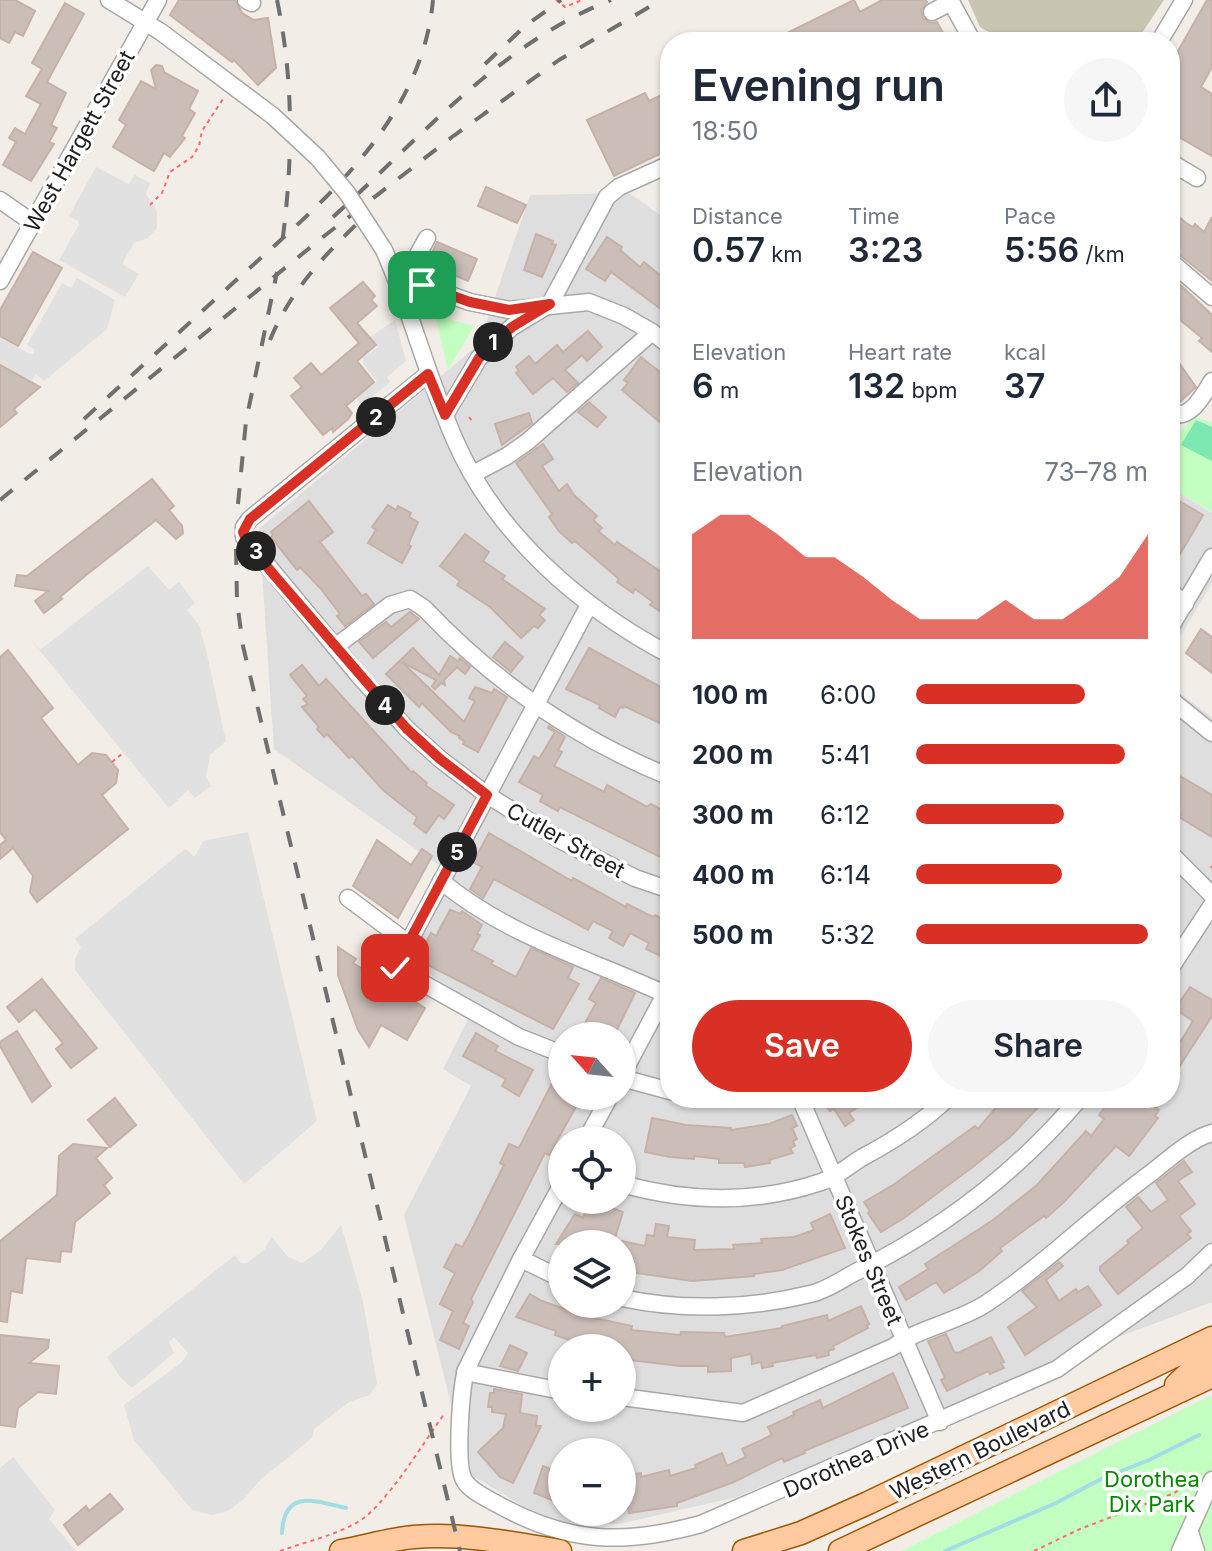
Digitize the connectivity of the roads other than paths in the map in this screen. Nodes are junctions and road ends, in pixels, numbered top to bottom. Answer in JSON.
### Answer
{"nodes":[{"id":1,"x":109,"y":0,"type":"edge"},
{"id":2,"x":158,"y":0,"type":"edge"},
{"id":3,"x":1184,"y":0,"type":"edge"},
{"id":4,"x":950,"y":1,"type":"edge"},
{"id":5,"x":932,"y":12,"type":"dead end"},
{"id":6,"x":146,"y":23,"type":"junction"},
{"id":7,"x":967,"y":32,"type":"edge"},
{"id":8,"x":1165,"y":32,"type":"edge"},
{"id":9,"x":1180,"y":168,"type":"edge"},
{"id":10,"x":660,"y":169,"type":"edge"},
{"id":11,"x":1197,"y":178,"type":"dead end"},
{"id":12,"x":0,"y":200,"type":"edge"},
{"id":13,"x":33,"y":223,"type":"junction"},
{"id":14,"x":427,"y":238,"type":"dead end"},
{"id":15,"x":1180,"y":270,"type":"edge"},
{"id":16,"x":0,"y":281,"type":"edge"},
{"id":17,"x":1212,"y":297,"type":"edge"},
{"id":18,"x":550,"y":304,"type":"junction"},
{"id":19,"x":652,"y":332,"type":"junction"},
{"id":20,"x":660,"y":338,"type":"edge"},
{"id":21,"x":428,"y":374,"type":"junction"},
{"id":22,"x":1212,"y":381,"type":"edge"},
{"id":23,"x":445,"y":415,"type":"junction"},
{"id":24,"x":1180,"y":415,"type":"edge"},
{"id":25,"x":473,"y":474,"type":"junction"},
{"id":26,"x":1212,"y":557,"type":"edge"},
{"id":27,"x":1180,"y":600,"type":"edge"},
{"id":28,"x":1185,"y":604,"type":"junction"},
{"id":29,"x":589,"y":605,"type":"junction"},
{"id":30,"x":1180,"y":612,"type":"edge"},
{"id":31,"x":335,"y":647,"type":"junction"},
{"id":32,"x":660,"y":649,"type":"edge"},
{"id":33,"x":535,"y":706,"type":"junction"},
{"id":34,"x":1180,"y":707,"type":"edge"},
{"id":35,"x":1212,"y":733,"type":"edge"},
{"id":36,"x":660,"y":773,"type":"edge"},
{"id":37,"x":487,"y":795,"type":"junction"},
{"id":38,"x":1180,"y":863,"type":"edge"},
{"id":39,"x":441,"y":881,"type":"junction"},
{"id":40,"x":660,"y":887,"type":"edge"},
{"id":41,"x":1212,"y":895,"type":"edge"},
{"id":42,"x":348,"y":898,"type":"dead end"},
{"id":43,"x":1212,"y":905,"type":"edge"},
{"id":44,"x":408,"y":943,"type":"junction"},
{"id":45,"x":1180,"y":954,"type":"edge"},
{"id":46,"x":378,"y":958,"type":"dead end"},
{"id":47,"x":395,"y":968,"type":"junction"},
{"id":48,"x":660,"y":986,"type":"edge"},
{"id":49,"x":660,"y":1004,"type":"edge"},
{"id":50,"x":548,"y":1048,"type":"edge"},
{"id":51,"x":636,"y":1050,"type":"edge"},
{"id":52,"x":636,"y":1081,"type":"edge"},
{"id":53,"x":660,"y":1088,"type":"edge"},
{"id":54,"x":804,"y":1108,"type":"edge"},
{"id":55,"x":936,"y":1108,"type":"edge"},
{"id":56,"x":1072,"y":1108,"type":"edge"},
{"id":57,"x":1212,"y":1133,"type":"edge"},
{"id":58,"x":833,"y":1176,"type":"junction"},
{"id":59,"x":636,"y":1188,"type":"edge"},
{"id":60,"x":548,"y":1210,"type":"edge"},
{"id":61,"x":1212,"y":1252,"type":"edge"},
{"id":62,"x":521,"y":1259,"type":"junction"},
{"id":63,"x":872,"y":1265,"type":"junction"},
{"id":64,"x":548,"y":1272,"type":"edge"},
{"id":65,"x":636,"y":1301,"type":"edge"},
{"id":66,"x":1212,"y":1338,"type":"edge"},
{"id":67,"x":903,"y":1340,"type":"junction"},
{"id":68,"x":1212,"y":1351,"type":"edge"},
{"id":69,"x":1212,"y":1376,"type":"edge"},
{"id":70,"x":464,"y":1380,"type":"junction"},
{"id":71,"x":548,"y":1389,"type":"edge"},
{"id":72,"x":636,"y":1399,"type":"edge"},
{"id":73,"x":1161,"y":1400,"type":"junction"},
{"id":74,"x":940,"y":1422,"type":"junction"},
{"id":75,"x":1204,"y":1480,"type":"edge"},
{"id":76,"x":1190,"y":1532,"type":"junction"},
{"id":77,"x":341,"y":1551,"type":"edge"},
{"id":78,"x":560,"y":1551,"type":"edge"},
{"id":79,"x":744,"y":1551,"type":"edge"},
{"id":80,"x":840,"y":1551,"type":"edge"},
{"id":81,"x":1180,"y":1551,"type":"edge"},
{"id":82,"x":1196,"y":1551,"type":"edge"}],
"edges":[{"from":1,"to":6,"type":"street"},
{"from":2,"to":6,"type":"street","name":"West Hargett Street"},
{"from":3,"to":8,"type":"street"},
{"from":4,"to":5,"type":"street"},
{"from":4,"to":7,"type":"street"},
{"from":6,"to":13,"type":"street","name":"West Hargett Street"},
{"from":6,"to":21,"type":"street","bridge":true},
{"from":9,"to":11,"type":"street"},
{"from":10,"to":18,"type":"street"},
{"from":12,"to":13,"type":"street"},
{"from":13,"to":16,"type":"street","name":"West Hargett Street"},
{"from":14,"to":18,"type":"street"},
{"from":15,"to":17,"type":"street"},
{"from":18,"to":19,"type":"street"},
{"from":18,"to":23,"type":"street"},
{"from":19,"to":20,"type":"street"},
{"from":19,"to":25,"type":"street"},
{"from":21,"to":23,"type":"street"},
{"from":21,"to":31,"type":"street","name":"Cutler Street"},
{"from":22,"to":24,"type":"street"},
{"from":23,"to":25,"type":"street"},
{"from":25,"to":29,"type":"street"},
{"from":26,"to":28,"type":"street"},
{"from":27,"to":28,"type":"street"},
{"from":28,"to":30,"type":"street"},
{"from":29,"to":32,"type":"street"},
{"from":29,"to":33,"type":"street"},
{"from":31,"to":33,"type":"street"},
{"from":31,"to":37,"type":"street","name":"Cutler Street"},
{"from":33,"to":36,"type":"street"},
{"from":33,"to":37,"type":"street"},
{"from":34,"to":35,"type":"street"},
{"from":37,"to":39,"type":"street"},
{"from":37,"to":40,"type":"street","name":"Cutler Street"},
{"from":38,"to":41,"type":"street"},
{"from":39,"to":44,"type":"street"},
{"from":39,"to":48,"type":"street"},
{"from":42,"to":44,"type":"street"},
{"from":43,"to":45,"type":"street"},
{"from":44,"to":47,"type":"street"},
{"from":46,"to":47,"type":"street"},
{"from":47,"to":50,"type":"street"},
{"from":49,"to":51,"type":"street"},
{"from":52,"to":53,"type":"street"},
{"from":54,"to":58,"type":"street","name":"Stokes Street"},
{"from":55,"to":58,"type":"street"},
{"from":56,"to":63,"type":"street"},
{"from":57,"to":67,"type":"street"},
{"from":58,"to":59,"type":"street"},
{"from":58,"to":63,"type":"street","name":"Stokes Street"},
{"from":60,"to":62,"type":"street"},
{"from":61,"to":74,"type":"street","name":"Dorothea Drive"},
{"from":62,"to":64,"type":"street"},
{"from":62,"to":70,"type":"street"},
{"from":63,"to":65,"type":"street"},
{"from":63,"to":67,"type":"street","name":"Stokes Street"},
{"from":66,"to":79,"type":"main road","name":"Western Boulevard"},
{"from":67,"to":72,"type":"street"},
{"from":67,"to":74,"type":"street","name":"Stokes Street"},
{"from":68,"to":73,"type":"main road"},
{"from":69,"to":73,"type":"main road","name":"Western Boulevard"},
{"from":70,"to":71,"type":"street"},
{"from":70,"to":74,"type":"street","name":"Dorothea Drive"},
{"from":73,"to":80,"type":"main road","name":"Western Boulevard"},
{"from":75,"to":76,"type":"street"},
{"from":76,"to":81,"type":"street"},
{"from":76,"to":82,"type":"street"},
{"from":77,"to":78,"type":"main road"}]}
